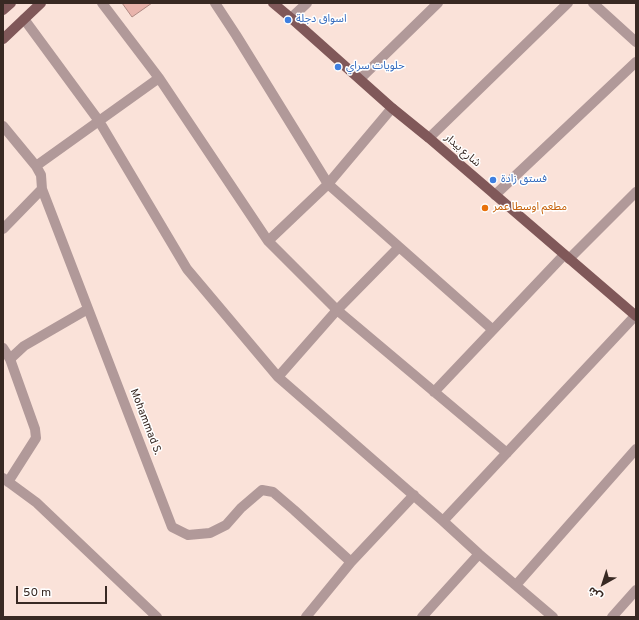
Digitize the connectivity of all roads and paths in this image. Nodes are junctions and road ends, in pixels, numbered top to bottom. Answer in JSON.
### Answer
{"nodes":[{"id":1,"x":11,"y":3,"type":"edge"},
{"id":2,"x":41,"y":3,"type":"edge"},
{"id":3,"x":102,"y":3,"type":"edge"},
{"id":4,"x":215,"y":3,"type":"edge"},
{"id":5,"x":273,"y":3,"type":"edge"},
{"id":6,"x":307,"y":3,"type":"edge"},
{"id":7,"x":438,"y":3,"type":"edge"},
{"id":8,"x":568,"y":3,"type":"edge"},
{"id":9,"x":593,"y":3,"type":"edge"},
{"id":10,"x":3,"y":10,"type":"edge"},
{"id":11,"x":291,"y":18,"type":"junction"},
{"id":12,"x":24,"y":19,"type":"junction"},
{"id":13,"x":3,"y":39,"type":"edge"},
{"id":14,"x":636,"y":42,"type":"edge"},
{"id":15,"x":636,"y":62,"type":"edge"},
{"id":16,"x":159,"y":78,"type":"junction"},
{"id":17,"x":360,"y":79,"type":"junction"},
{"id":18,"x":392,"y":108,"type":"junction"},
{"id":19,"x":99,"y":121,"type":"junction"},
{"id":20,"x":3,"y":126,"type":"edge"},
{"id":21,"x":429,"y":138,"type":"junction"},
{"id":22,"x":36,"y":166,"type":"junction"},
{"id":23,"x":328,"y":184,"type":"junction"},
{"id":24,"x":42,"y":189,"type":"junction"},
{"id":25,"x":636,"y":192,"type":"edge"},
{"id":26,"x":495,"y":195,"type":"junction"},
{"id":27,"x":3,"y":229,"type":"edge"},
{"id":28,"x":268,"y":241,"type":"junction"},
{"id":29,"x":399,"y":247,"type":"junction"},
{"id":30,"x":566,"y":257,"type":"junction"},
{"id":31,"x":88,"y":309,"type":"junction"},
{"id":32,"x":337,"y":310,"type":"junction"},
{"id":33,"x":636,"y":316,"type":"edge"},
{"id":34,"x":493,"y":330,"type":"junction"},
{"id":35,"x":3,"y":348,"type":"edge"},
{"id":36,"x":10,"y":359,"type":"junction"},
{"id":37,"x":278,"y":377,"type":"junction"},
{"id":38,"x":434,"y":392,"type":"junction"},
{"id":39,"x":636,"y":450,"type":"edge"},
{"id":40,"x":507,"y":453,"type":"junction"},
{"id":41,"x":6,"y":480,"type":"edge"},
{"id":42,"x":414,"y":495,"type":"junction"},
{"id":43,"x":443,"y":521,"type":"junction"},
{"id":44,"x":479,"y":554,"type":"junction"},
{"id":45,"x":351,"y":562,"type":"junction"},
{"id":46,"x":516,"y":585,"type":"junction"},
{"id":47,"x":636,"y":590,"type":"edge"},
{"id":48,"x":156,"y":617,"type":"edge"},
{"id":49,"x":306,"y":617,"type":"edge"},
{"id":50,"x":422,"y":617,"type":"edge"},
{"id":51,"x":553,"y":617,"type":"edge"},
{"id":52,"x":612,"y":617,"type":"edge"}],
"edges":[{"from":1,"to":10,"type":"main road"},
{"from":2,"to":12,"type":"main road"},
{"from":3,"to":16,"type":"street"},
{"from":4,"to":23,"type":"street"},
{"from":5,"to":11,"type":"main road","name":"شارع بيدار"},
{"from":6,"to":11,"type":"street"},
{"from":7,"to":17,"type":"street"},
{"from":8,"to":21,"type":"street"},
{"from":9,"to":14,"type":"street"},
{"from":11,"to":17,"type":"main road","name":"شارع بيدار"},
{"from":12,"to":13,"type":"main road"},
{"from":12,"to":19,"type":"street"},
{"from":15,"to":26,"type":"street"},
{"from":16,"to":19,"type":"street"},
{"from":16,"to":28,"type":"street"},
{"from":17,"to":18,"type":"main road","name":"شارع بيدار"},
{"from":18,"to":21,"type":"main road","name":"شارع بيدار"},
{"from":18,"to":23,"type":"street"},
{"from":19,"to":22,"type":"street"},
{"from":19,"to":37,"type":"street"},
{"from":20,"to":22,"type":"street","name":"Mohammad S."},
{"from":21,"to":26,"type":"main road","name":"شارع بيدار"},
{"from":22,"to":24,"type":"street","name":"Mohammad S."},
{"from":23,"to":28,"type":"street"},
{"from":23,"to":29,"type":"street"},
{"from":24,"to":27,"type":"street"},
{"from":24,"to":31,"type":"street","name":"Mohammad S."},
{"from":25,"to":30,"type":"street"},
{"from":26,"to":30,"type":"main road","name":"شارع بيدار"},
{"from":28,"to":32,"type":"street"},
{"from":29,"to":32,"type":"street"},
{"from":29,"to":34,"type":"street"},
{"from":30,"to":33,"type":"main road","name":"شارع بيدار"},
{"from":30,"to":34,"type":"street"},
{"from":31,"to":36,"type":"street"},
{"from":31,"to":45,"type":"street","name":"Mohammad S."},
{"from":32,"to":37,"type":"street"},
{"from":32,"to":38,"type":"street"},
{"from":33,"to":40,"type":"street"},
{"from":34,"to":38,"type":"street"},
{"from":35,"to":36,"type":"street"},
{"from":36,"to":41,"type":"street"},
{"from":37,"to":42,"type":"street"},
{"from":38,"to":40,"type":"street"},
{"from":39,"to":46,"type":"street"},
{"from":40,"to":43,"type":"street"},
{"from":41,"to":48,"type":"street"},
{"from":42,"to":43,"type":"street"},
{"from":42,"to":45,"type":"street"},
{"from":43,"to":44,"type":"street"},
{"from":44,"to":46,"type":"street"},
{"from":44,"to":50,"type":"street"},
{"from":45,"to":49,"type":"street"},
{"from":46,"to":51,"type":"street"},
{"from":47,"to":52,"type":"street"}]}
